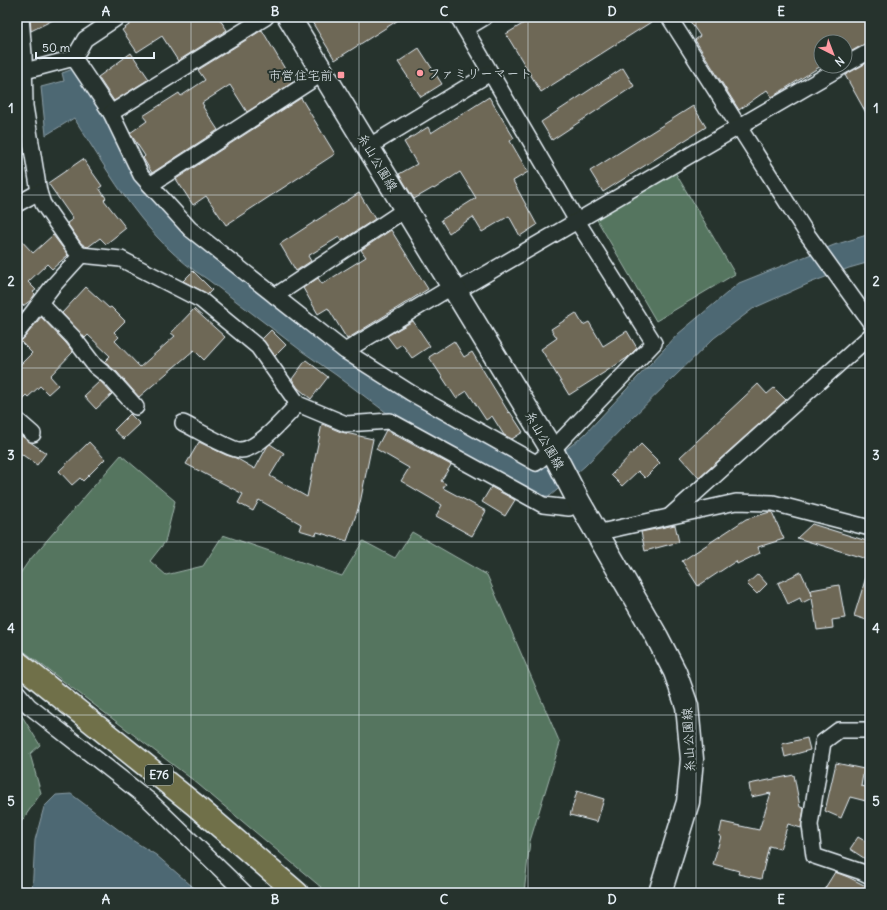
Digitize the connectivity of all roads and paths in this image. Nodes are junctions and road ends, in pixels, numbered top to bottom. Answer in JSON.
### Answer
{"nodes":[{"id":1,"x":21,"y":17,"type":"edge"},
{"id":2,"x":118,"y":17,"type":"edge"},
{"id":3,"x":266,"y":17,"type":"edge"},
{"id":4,"x":289,"y":17,"type":"edge"},
{"id":5,"x":485,"y":17,"type":"edge"},
{"id":6,"x":670,"y":17,"type":"edge"},
{"id":7,"x":461,"y":23,"type":"edge"},
{"id":8,"x":870,"y":51,"type":"edge"},
{"id":9,"x":74,"y":58,"type":"junction"},
{"id":10,"x":853,"y":60,"type":"edge"},
{"id":11,"x":25,"y":71,"type":"junction"},
{"id":12,"x":323,"y":73,"type":"junction"},
{"id":13,"x":490,"y":73,"type":"junction"},
{"id":14,"x":828,"y":74,"type":"edge"},
{"id":15,"x":21,"y":109,"type":"edge"},
{"id":16,"x":111,"y":113,"type":"junction"},
{"id":17,"x":738,"y":126,"type":"junction"},
{"id":18,"x":368,"y":147,"type":"junction"},
{"id":19,"x":150,"y":185,"type":"junction"},
{"id":20,"x":39,"y":192,"type":"junction"},
{"id":21,"x":17,"y":204,"type":"edge"},
{"id":22,"x":406,"y":209,"type":"junction"},
{"id":23,"x":577,"y":221,"type":"junction"},
{"id":24,"x":82,"y":255,"type":"junction"},
{"id":25,"x":455,"y":289,"type":"junction"},
{"id":26,"x":275,"y":296,"type":"junction"},
{"id":27,"x":40,"y":303,"type":"junction"},
{"id":28,"x":870,"y":322,"type":"edge"},
{"id":29,"x":17,"y":333,"type":"edge"},
{"id":30,"x":870,"y":336,"type":"edge"},
{"id":31,"x":345,"y":351,"type":"junction"},
{"id":32,"x":298,"y":404,"type":"junction"},
{"id":33,"x":136,"y":407,"type":"dead end"},
{"id":34,"x":17,"y":420,"type":"edge"},
{"id":35,"x":183,"y":423,"type":"dead end"},
{"id":36,"x":33,"y":434,"type":"dead end"},
{"id":37,"x":552,"y":450,"type":"junction"},
{"id":38,"x":579,"y":502,"type":"junction"},
{"id":39,"x":670,"y":516,"type":"junction"},
{"id":40,"x":870,"y":528,"type":"edge"},
{"id":41,"x":596,"y":533,"type":"junction"},
{"id":42,"x":17,"y":662,"type":"edge"},
{"id":43,"x":17,"y":692,"type":"edge"},
{"id":44,"x":870,"y":730,"type":"edge"},
{"id":45,"x":870,"y":876,"type":"edge"},
{"id":46,"x":245,"y":893,"type":"edge"},
{"id":47,"x":297,"y":893,"type":"edge"},
{"id":48,"x":660,"y":893,"type":"edge"}],
"edges":[{"from":1,"to":11,"type":"street"},
{"from":2,"to":9,"type":"street"},
{"from":3,"to":16,"type":"street"},
{"from":4,"to":12,"type":"main road","name":"糸山公園線"},
{"from":5,"to":7,"type":"street"},
{"from":6,"to":17,"type":"street"},
{"from":7,"to":13,"type":"street"},
{"from":8,"to":10,"type":"street"},
{"from":9,"to":11,"type":"street"},
{"from":9,"to":16,"type":"street"},
{"from":11,"to":15,"type":"street"},
{"from":12,"to":18,"type":"main road","name":"糸山公園線"},
{"from":12,"to":19,"type":"street"},
{"from":13,"to":18,"type":"street"},
{"from":13,"to":23,"type":"street"},
{"from":14,"to":17,"type":"street"},
{"from":15,"to":20,"type":"street"},
{"from":16,"to":19,"type":"street"},
{"from":17,"to":23,"type":"street"},
{"from":17,"to":28,"type":"street"},
{"from":18,"to":22,"type":"main road","name":"糸山公園線"},
{"from":19,"to":26,"type":"street"},
{"from":20,"to":21,"type":"street"},
{"from":20,"to":24,"type":"street"},
{"from":22,"to":25,"type":"main road","name":"糸山公園線"},
{"from":22,"to":26,"type":"street"},
{"from":23,"to":25,"type":"street"},
{"from":23,"to":37,"type":"street"},
{"from":24,"to":27,"type":"street"},
{"from":24,"to":32,"type":"street"},
{"from":25,"to":31,"type":"street"},
{"from":25,"to":37,"type":"main road","name":"糸山公園線"},
{"from":26,"to":31,"type":"street"},
{"from":27,"to":29,"type":"street"},
{"from":27,"to":33,"type":"street"},
{"from":30,"to":39,"type":"street"},
{"from":31,"to":37,"type":"street"},
{"from":32,"to":35,"type":"street"},
{"from":32,"to":38,"type":"street"},
{"from":34,"to":36,"type":"street"},
{"from":37,"to":38,"type":"main road","name":"糸山公園線"},
{"from":38,"to":41,"type":"main road","name":"糸山公園線"},
{"from":39,"to":40,"type":"street"},
{"from":39,"to":41,"type":"street"},
{"from":41,"to":48,"type":"main road","name":"糸山公園線"},
{"from":42,"to":47,"type":"highway","number":"E76"},
{"from":43,"to":46,"type":"street"},
{"from":44,"to":45,"type":"street"}]}
